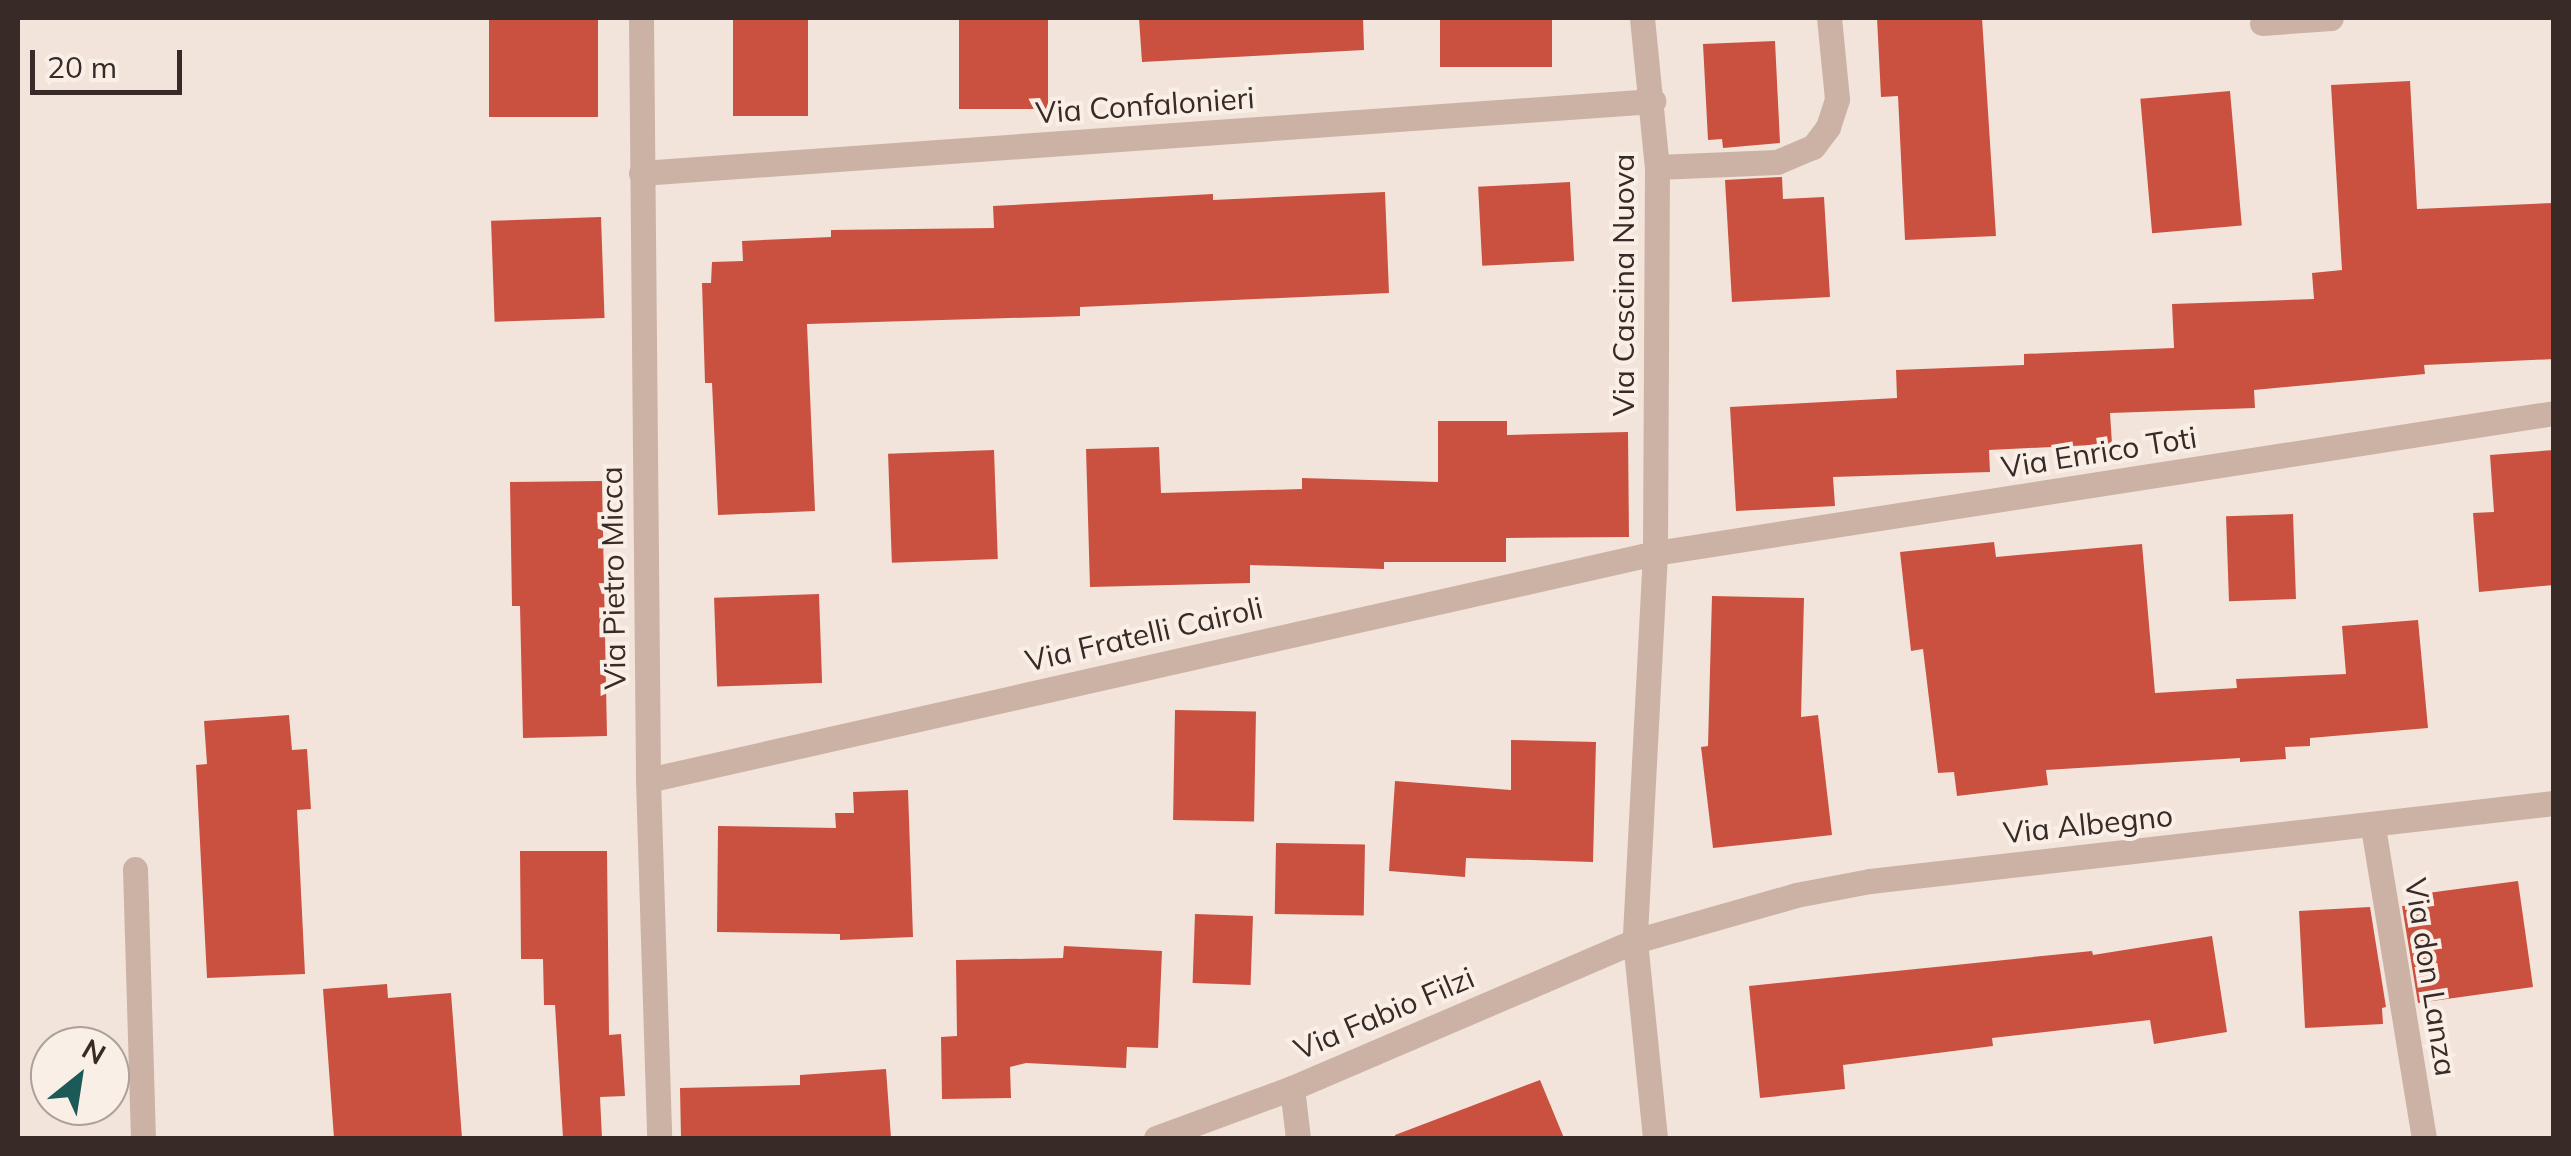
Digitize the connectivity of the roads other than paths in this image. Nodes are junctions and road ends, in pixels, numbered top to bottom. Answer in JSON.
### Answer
{"nodes":[{"id":1,"x":641,"y":18,"type":"edge"},
{"id":2,"x":1642,"y":18,"type":"edge"},
{"id":3,"x":1829,"y":18,"type":"edge"},
{"id":4,"x":2332,"y":18,"type":"edge"},
{"id":5,"x":2262,"y":23,"type":"dead end"},
{"id":6,"x":1653,"y":101,"type":"junction"},
{"id":7,"x":1656,"y":167,"type":"junction"},
{"id":8,"x":641,"y":173,"type":"junction"},
{"id":9,"x":2554,"y":413,"type":"edge"},
{"id":10,"x":1655,"y":552,"type":"junction"},
{"id":11,"x":648,"y":780,"type":"junction"},
{"id":12,"x":2554,"y":803,"type":"edge"},
{"id":13,"x":2372,"y":827,"type":"junction"},
{"id":14,"x":134,"y":869,"type":"dead end"},
{"id":15,"x":1634,"y":941,"type":"junction"},
{"id":16,"x":1292,"y":1088,"type":"junction"},
{"id":17,"x":142,"y":1138,"type":"edge"},
{"id":18,"x":659,"y":1138,"type":"edge"},
{"id":19,"x":1156,"y":1138,"type":"edge"},
{"id":20,"x":1298,"y":1138,"type":"edge"},
{"id":21,"x":1654,"y":1138,"type":"edge"},
{"id":22,"x":2424,"y":1138,"type":"edge"}],
"edges":[{"from":1,"to":8,"type":"street","name":"Via Pietro Micca"},
{"from":2,"to":6,"type":"street","name":"Via Cascina Nuova"},
{"from":3,"to":7,"type":"street"},
{"from":4,"to":5,"type":"street"},
{"from":6,"to":7,"type":"street","name":"Via Cascina Nuova"},
{"from":6,"to":8,"type":"street","name":"Via Confalonieri"},
{"from":7,"to":10,"type":"street","name":"Via Cascina Nuova"},
{"from":8,"to":11,"type":"street","name":"Via Pietro Micca"},
{"from":9,"to":10,"type":"street","name":"Via Enrico Toti"},
{"from":10,"to":11,"type":"street","name":"Via Fratelli Cairoli"},
{"from":10,"to":15,"type":"street","name":"Via Cascina Nuova"},
{"from":11,"to":18,"type":"street","name":"Via Pietro Micca"},
{"from":12,"to":13,"type":"street","name":"Via Albegno"},
{"from":13,"to":15,"type":"street","name":"Via Albegno"},
{"from":13,"to":22,"type":"street","name":"Via don Lanza"},
{"from":14,"to":17,"type":"street"},
{"from":15,"to":16,"type":"street","name":"Via Fabio Filzi"},
{"from":15,"to":21,"type":"street","name":"Via Cascina Nuova"},
{"from":16,"to":19,"type":"street","name":"Via Fabio Filzi"},
{"from":16,"to":20,"type":"street"}]}
